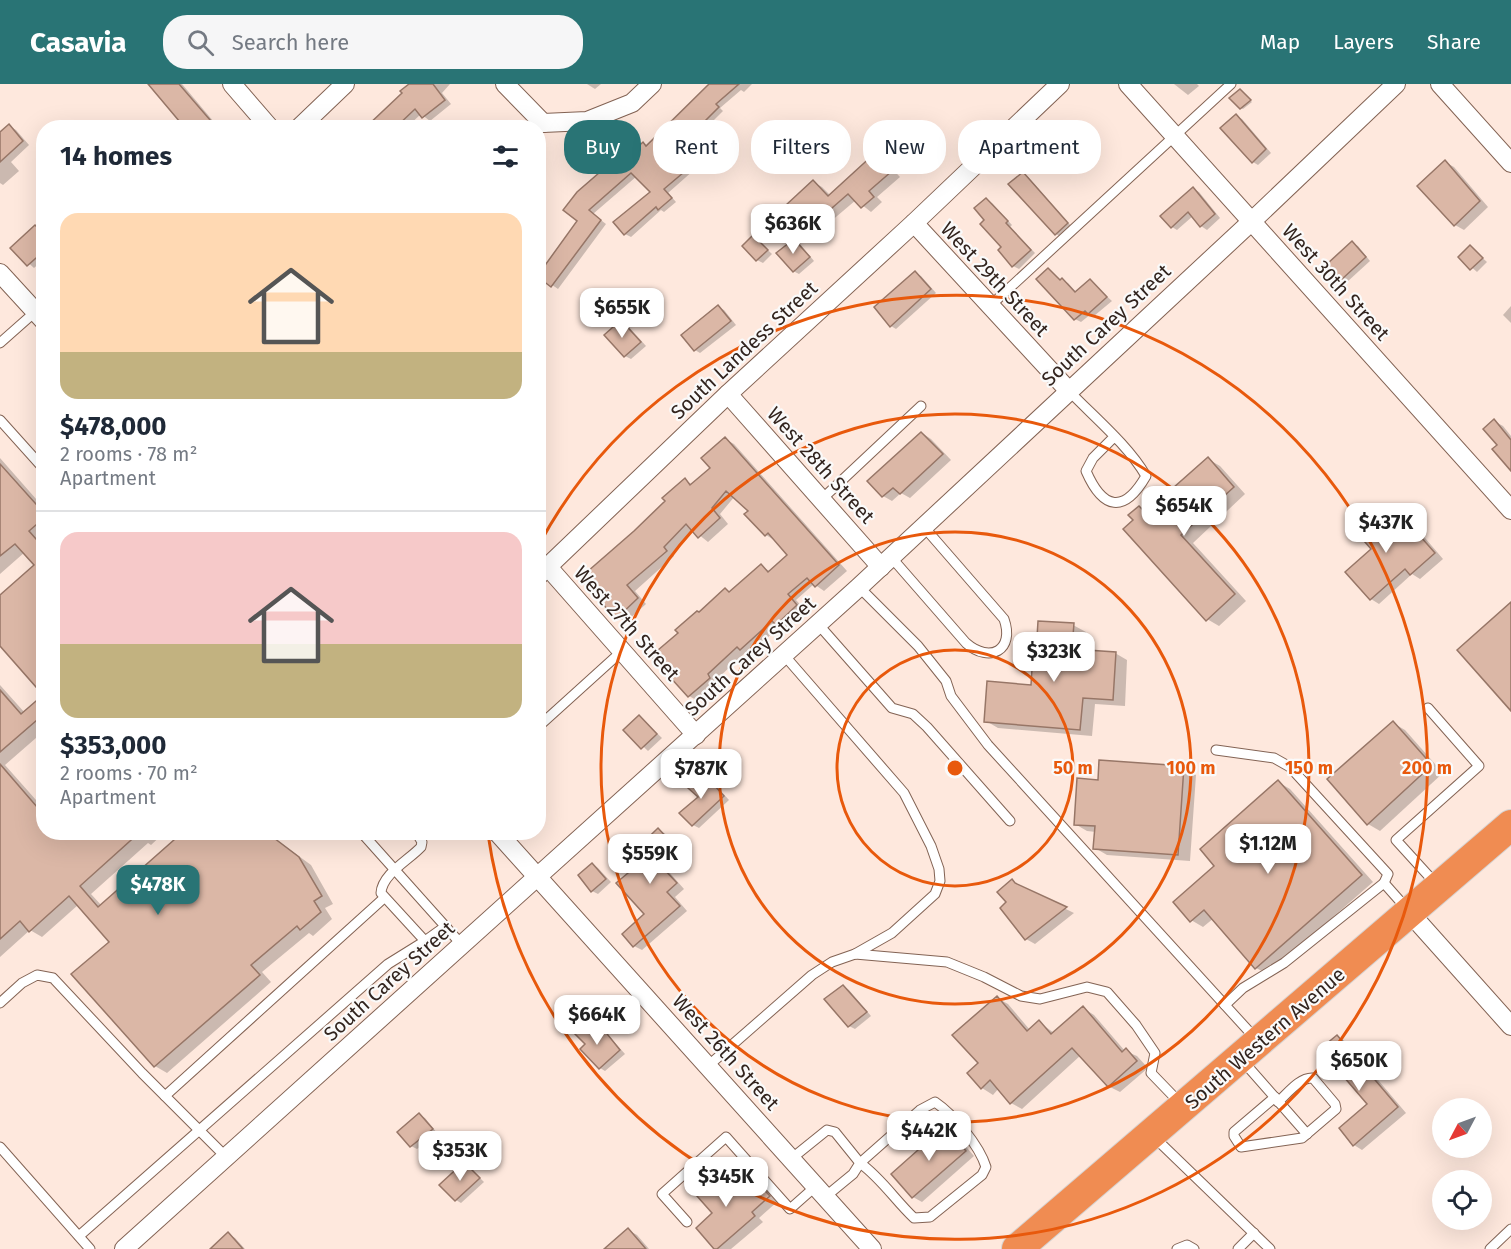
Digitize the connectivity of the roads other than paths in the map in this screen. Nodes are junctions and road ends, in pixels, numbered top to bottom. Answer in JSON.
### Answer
{"nodes":[{"id":1,"x":232,"y":84,"type":"edge"},
{"id":2,"x":345,"y":84,"type":"edge"},
{"id":3,"x":506,"y":84,"type":"edge"},
{"id":4,"x":652,"y":84,"type":"edge"},
{"id":5,"x":1060,"y":84,"type":"edge"},
{"id":6,"x":1128,"y":84,"type":"edge"},
{"id":7,"x":1231,"y":84,"type":"edge"},
{"id":8,"x":1396,"y":84,"type":"edge"},
{"id":9,"x":1440,"y":84,"type":"edge"},
{"id":10,"x":263,"y":120,"type":"edge"},
{"id":11,"x":307,"y":120,"type":"edge"},
{"id":12,"x":534,"y":120,"type":"edge"},
{"id":13,"x":546,"y":128,"type":"edge"},
{"id":14,"x":1174,"y":135,"type":"junction"},
{"id":15,"x":1511,"y":163,"type":"edge"},
{"id":16,"x":1252,"y":221,"type":"junction"},
{"id":17,"x":914,"y":223,"type":"junction"},
{"id":18,"x":0,"y":274,"type":"edge"},
{"id":19,"x":990,"y":306,"type":"junction"},
{"id":20,"x":36,"y":313,"type":"edge"},
{"id":21,"x":36,"y":318,"type":"edge"},
{"id":22,"x":0,"y":343,"type":"edge"},
{"id":23,"x":1068,"y":391,"type":"junction"},
{"id":24,"x":728,"y":394,"type":"junction"},
{"id":25,"x":921,"y":406,"type":"dead end"},
{"id":26,"x":0,"y":420,"type":"edge"},
{"id":27,"x":1114,"y":437,"type":"junction"},
{"id":28,"x":36,"y":460,"type":"edge"},
{"id":29,"x":1507,"y":497,"type":"edge"},
{"id":30,"x":822,"y":499,"type":"junction"},
{"id":31,"x":924,"y":526,"type":"junction"},
{"id":32,"x":886,"y":562,"type":"junction"},
{"id":33,"x":546,"y":569,"type":"edge"},
{"id":34,"x":546,"y":575,"type":"edge"},
{"id":35,"x":859,"y":587,"type":"junction"},
{"id":36,"x":818,"y":624,"type":"junction"},
{"id":37,"x":622,"y":651,"type":"junction"},
{"id":38,"x":784,"y":655,"type":"junction"},
{"id":39,"x":1428,"y":708,"type":"dead end"},
{"id":40,"x":546,"y":720,"type":"edge"},
{"id":41,"x":696,"y":735,"type":"junction"},
{"id":42,"x":1216,"y":750,"type":"dead end"},
{"id":43,"x":1010,"y":821,"type":"dead end"},
{"id":44,"x":1508,"y":832,"type":"edge"},
{"id":45,"x":368,"y":840,"type":"edge"},
{"id":46,"x":421,"y":840,"type":"edge"},
{"id":47,"x":504,"y":840,"type":"edge"},
{"id":48,"x":394,"y":870,"type":"junction"},
{"id":49,"x":538,"y":877,"type":"junction"},
{"id":50,"x":1384,"y":883,"type":"junction"},
{"id":51,"x":1439,"y":888,"type":"junction"},
{"id":52,"x":384,"y":898,"type":"junction"},
{"id":53,"x":1410,"y":913,"type":"junction"},
{"id":54,"x":446,"y":926,"type":"junction"},
{"id":55,"x":425,"y":941,"type":"junction"},
{"id":56,"x":462,"y":945,"type":"junction"},
{"id":57,"x":855,"y":954,"type":"junction"},
{"id":58,"x":0,"y":1003,"type":"edge"},
{"id":59,"x":1225,"y":1005,"type":"junction"},
{"id":60,"x":1511,"y":1026,"type":"edge"},
{"id":61,"x":1250,"y":1050,"type":"junction"},
{"id":62,"x":708,"y":1066,"type":"junction"},
{"id":63,"x":165,"y":1096,"type":"junction"},
{"id":64,"x":1277,"y":1099,"type":"junction"},
{"id":65,"x":1183,"y":1107,"type":"junction"},
{"id":66,"x":199,"y":1130,"type":"junction"},
{"id":67,"x":1152,"y":1134,"type":"junction"},
{"id":68,"x":1307,"y":1134,"type":"junction"},
{"id":69,"x":0,"y":1147,"type":"edge"},
{"id":70,"x":226,"y":1157,"type":"junction"},
{"id":71,"x":791,"y":1159,"type":"junction"},
{"id":72,"x":860,"y":1163,"type":"junction"},
{"id":73,"x":821,"y":1192,"type":"junction"},
{"id":74,"x":687,"y":1222,"type":"dead end"},
{"id":75,"x":1511,"y":1229,"type":"edge"},
{"id":76,"x":1254,"y":1233,"type":"junction"},
{"id":77,"x":79,"y":1236,"type":"junction"},
{"id":78,"x":90,"y":1249,"type":"edge"},
{"id":79,"x":124,"y":1249,"type":"edge"},
{"id":80,"x":872,"y":1249,"type":"edge"},
{"id":81,"x":1017,"y":1249,"type":"edge"},
{"id":82,"x":1177,"y":1249,"type":"edge"},
{"id":83,"x":1194,"y":1249,"type":"edge"},
{"id":84,"x":1238,"y":1249,"type":"edge"},
{"id":85,"x":1270,"y":1249,"type":"edge"},
{"id":86,"x":1490,"y":1249,"type":"edge"}],
"edges":[{"from":1,"to":10,"type":"street"},
{"from":2,"to":11,"type":"street"},
{"from":3,"to":12,"type":"street"},
{"from":4,"to":13,"type":"street"},
{"from":5,"to":17,"type":"street","name":"South Landess Street"},
{"from":6,"to":14,"type":"street","name":"West 30th Street"},
{"from":7,"to":14,"type":"lane"},
{"from":8,"to":16,"type":"street","name":"South Carey Street"},
{"from":9,"to":15,"type":"street"},
{"from":14,"to":16,"type":"street","name":"West 30th Street"},
{"from":14,"to":19,"type":"lane"},
{"from":16,"to":23,"type":"street","name":"South Carey Street"},
{"from":16,"to":29,"type":"street","name":"West 30th Street"},
{"from":17,"to":19,"type":"street","name":"West 29th Street"},
{"from":17,"to":24,"type":"street","name":"South Landess Street"},
{"from":18,"to":20,"type":"street"},
{"from":19,"to":23,"type":"street","name":"West 29th Street"},
{"from":21,"to":22,"type":"lane"},
{"from":23,"to":27,"type":"lane"},
{"from":23,"to":31,"type":"street","name":"South Carey Street"},
{"from":24,"to":30,"type":"street","name":"West 28th Street"},
{"from":24,"to":33,"type":"street","name":"South Landess Street"},
{"from":25,"to":30,"type":"lane"},
{"from":26,"to":28,"type":"lane"},
{"from":27,"to":27,"type":"lane"},
{"from":30,"to":32,"type":"street","name":"West 28th Street"},
{"from":31,"to":32,"type":"street","name":"South Carey Street"},
{"from":31,"to":32,"type":"lane"},
{"from":32,"to":35,"type":"street","name":"South Carey Street"},
{"from":34,"to":37,"type":"street","name":"West 27th Street"},
{"from":35,"to":36,"type":"street","name":"South Carey Street"},
{"from":35,"to":59,"type":"lane"},
{"from":36,"to":38,"type":"street","name":"South Carey Street"},
{"from":36,"to":43,"type":"lane"},
{"from":37,"to":40,"type":"lane"},
{"from":37,"to":41,"type":"street","name":"West 27th Street"},
{"from":38,"to":41,"type":"street","name":"South Carey Street"},
{"from":38,"to":57,"type":"lane"},
{"from":39,"to":51,"type":"lane"},
{"from":41,"to":49,"type":"street","name":"South Carey Street"},
{"from":42,"to":50,"type":"lane"},
{"from":44,"to":51,"type":"highway","name":"South Western Avenue"},
{"from":45,"to":48,"type":"lane"},
{"from":46,"to":48,"type":"lane"},
{"from":47,"to":49,"type":"street","name":"West 26th Street"},
{"from":48,"to":52,"type":"lane"},
{"from":48,"to":54,"type":"lane"},
{"from":49,"to":56,"type":"street","name":"South Carey Street"},
{"from":49,"to":62,"type":"street","name":"West 26th Street"},
{"from":50,"to":53,"type":"lane"},
{"from":50,"to":59,"type":"lane"},
{"from":51,"to":53,"type":"highway","name":"South Western Avenue"},
{"from":52,"to":55,"type":"lane"},
{"from":52,"to":63,"type":"lane"},
{"from":53,"to":60,"type":"street"},
{"from":53,"to":61,"type":"highway","name":"South Western Avenue"},
{"from":54,"to":55,"type":"lane"},
{"from":54,"to":56,"type":"lane"},
{"from":55,"to":66,"type":"lane"},
{"from":56,"to":70,"type":"street","name":"South Carey Street"},
{"from":57,"to":62,"type":"lane"},
{"from":57,"to":65,"type":"lane"},
{"from":58,"to":63,"type":"lane"},
{"from":59,"to":61,"type":"lane"},
{"from":61,"to":64,"type":"lane"},
{"from":61,"to":65,"type":"highway","name":"South Western Avenue"},
{"from":62,"to":71,"type":"street","name":"West 26th Street"},
{"from":63,"to":66,"type":"lane"},
{"from":64,"to":68,"type":"lane"},
{"from":64,"to":68,"type":"lane"},
{"from":64,"to":68,"type":"lane"},
{"from":65,"to":67,"type":"highway","name":"South Western Avenue"},
{"from":66,"to":70,"type":"lane"},
{"from":66,"to":77,"type":"lane"},
{"from":67,"to":76,"type":"lane"},
{"from":67,"to":81,"type":"highway","name":"South Western Avenue"},
{"from":69,"to":77,"type":"lane"},
{"from":70,"to":79,"type":"street","name":"South Carey Street"},
{"from":71,"to":72,"type":"lane"},
{"from":71,"to":73,"type":"street","name":"West 26th Street"},
{"from":72,"to":72,"type":"lane"},
{"from":72,"to":73,"type":"lane"},
{"from":73,"to":74,"type":"lane"},
{"from":73,"to":80,"type":"street","name":"West 26th Street"},
{"from":75,"to":86,"type":"lane"},
{"from":76,"to":84,"type":"lane"},
{"from":76,"to":85,"type":"lane"},
{"from":77,"to":78,"type":"lane"},
{"from":82,"to":83,"type":"lane"}]}
